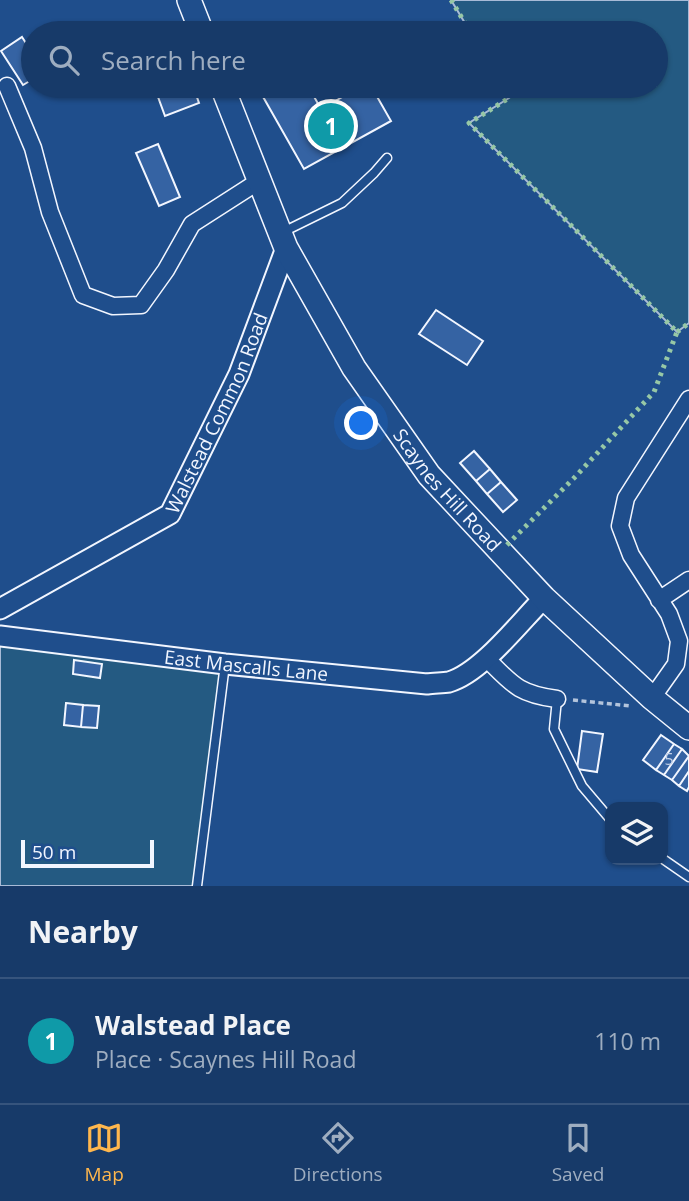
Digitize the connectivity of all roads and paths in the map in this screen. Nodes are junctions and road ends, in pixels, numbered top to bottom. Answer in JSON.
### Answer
{"nodes":[{"id":1,"x":189,"y":0,"type":"edge"},
{"id":2,"x":197,"y":21,"type":"edge"},
{"id":3,"x":7,"y":86,"type":"dead end"},
{"id":4,"x":227,"y":98,"type":"edge"},
{"id":5,"x":387,"y":158,"type":"dead end"},
{"id":6,"x":259,"y":181,"type":"junction"},
{"id":7,"x":283,"y":241,"type":"junction"},
{"id":8,"x":689,"y":399,"type":"edge"},
{"id":9,"x":689,"y":580,"type":"edge"},
{"id":10,"x":544,"y":598,"type":"junction"},
{"id":11,"x":659,"y":600,"type":"junction"},
{"id":12,"x":0,"y":608,"type":"edge"},
{"id":13,"x":0,"y":636,"type":"edge"},
{"id":14,"x":683,"y":654,"type":"edge"},
{"id":15,"x":486,"y":657,"type":"junction"},
{"id":16,"x":225,"y":664,"type":"junction"},
{"id":17,"x":652,"y":698,"type":"junction"},
{"id":18,"x":557,"y":699,"type":"junction"},
{"id":19,"x":689,"y":727,"type":"edge"},
{"id":20,"x":605,"y":813,"type":"edge"},
{"id":21,"x":668,"y":862,"type":"edge"},
{"id":22,"x":689,"y":877,"type":"edge"},
{"id":23,"x":197,"y":886,"type":"edge"}],
"edges":[{"from":1,"to":2,"type":"main road"},
{"from":3,"to":6,"type":"street"},
{"from":4,"to":6,"type":"main road","name":"Scaynes Hill Road"},
{"from":5,"to":7,"type":"lane"},
{"from":6,"to":7,"type":"main road","name":"Scaynes Hill Road"},
{"from":7,"to":10,"type":"main road","name":"Scaynes Hill Road"},
{"from":7,"to":12,"type":"street","name":"Walstead Common Road"},
{"from":8,"to":11,"type":"street"},
{"from":9,"to":11,"type":"street"},
{"from":10,"to":15,"type":"street","name":"East Mascalls Lane"},
{"from":10,"to":17,"type":"main road","name":"Scaynes Hill Road"},
{"from":11,"to":14,"type":"street"},
{"from":13,"to":16,"type":"street","name":"East Mascalls Lane"},
{"from":14,"to":17,"type":"street"},
{"from":15,"to":16,"type":"street","name":"East Mascalls Lane"},
{"from":15,"to":18,"type":"street"},
{"from":16,"to":23,"type":"lane"},
{"from":17,"to":18,"type":"path"},
{"from":17,"to":19,"type":"main road","name":"Scaynes Hill Road"},
{"from":18,"to":20,"type":"lane"},
{"from":21,"to":22,"type":"lane"}]}
